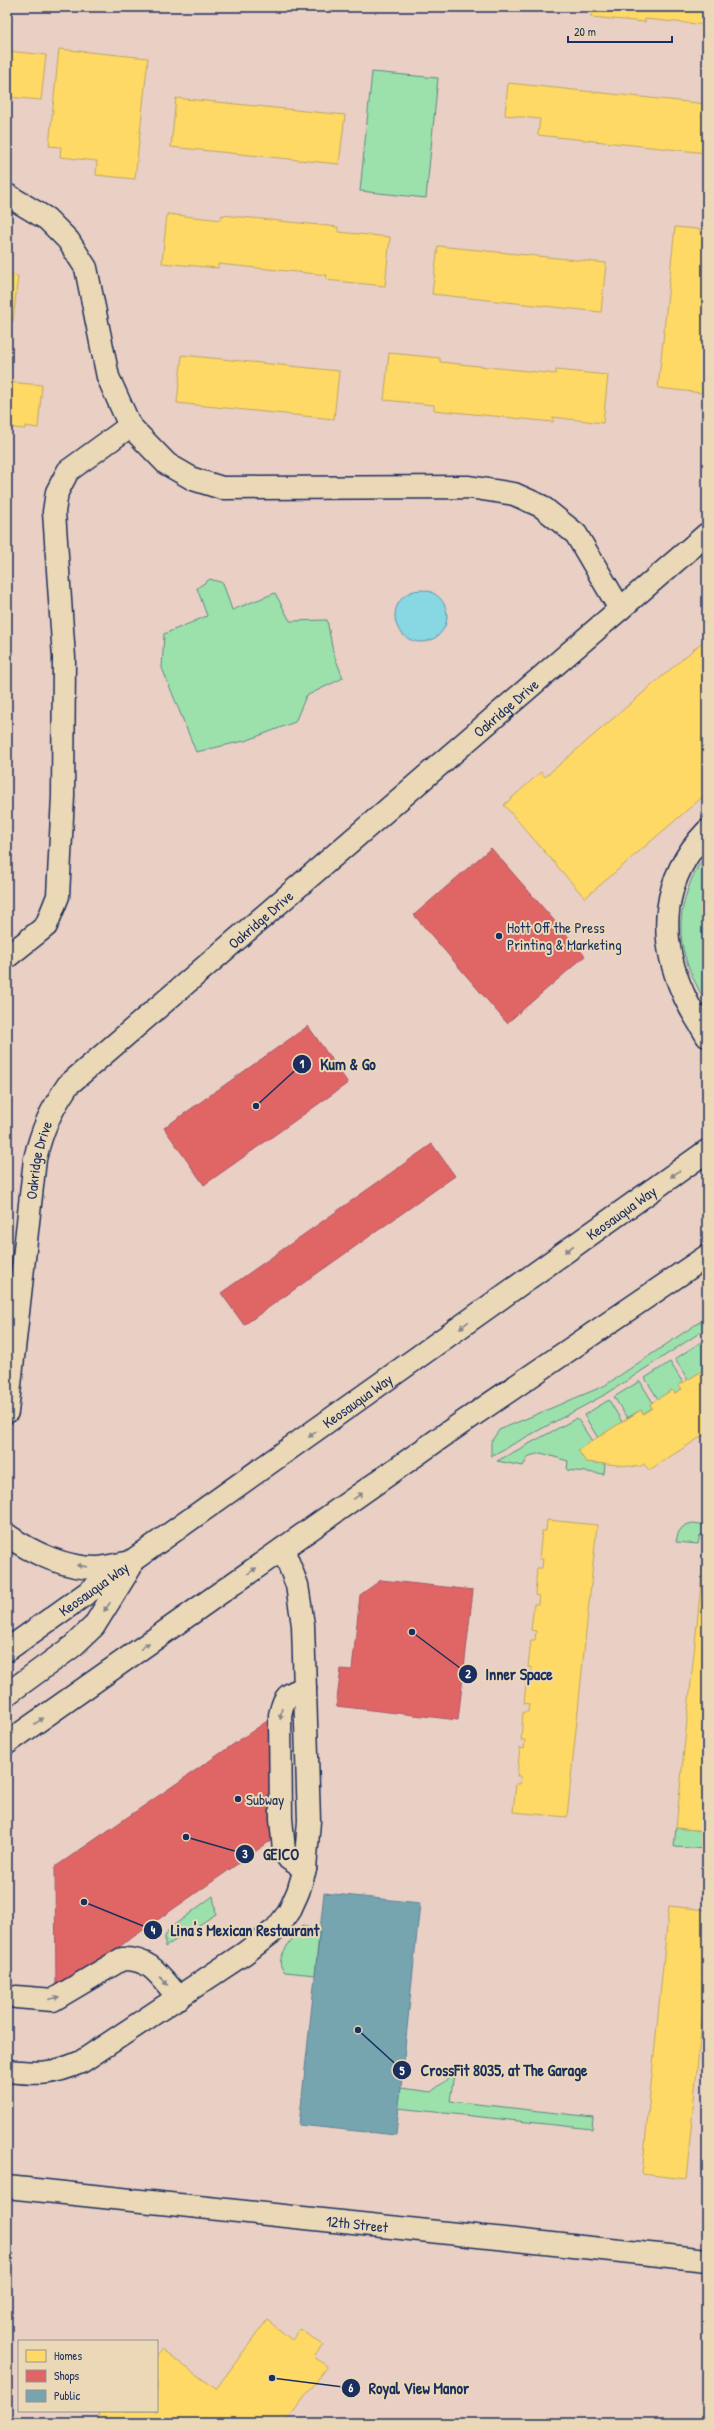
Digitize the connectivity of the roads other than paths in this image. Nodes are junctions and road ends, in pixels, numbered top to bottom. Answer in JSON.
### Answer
{"nodes":[{"id":1,"x":7,"y":195,"type":"edge"},
{"id":2,"x":130,"y":426,"type":"junction"},
{"id":3,"x":707,"y":534,"type":"edge"},
{"id":4,"x":620,"y":610,"type":"junction"},
{"id":5,"x":707,"y":830,"type":"edge"},
{"id":6,"x":7,"y":957,"type":"edge"},
{"id":7,"x":707,"y":1036,"type":"edge"},
{"id":8,"x":707,"y":1151,"type":"edge"},
{"id":9,"x":707,"y":1256,"type":"edge"},
{"id":10,"x":7,"y":1412,"type":"edge"},
{"id":11,"x":7,"y":1536,"type":"edge"},
{"id":12,"x":283,"y":1550,"type":"junction"},
{"id":13,"x":134,"y":1561,"type":"junction"},
{"id":14,"x":7,"y":1650,"type":"edge"},
{"id":15,"x":7,"y":1694,"type":"edge"},
{"id":16,"x":7,"y":1743,"type":"edge"},
{"id":17,"x":16,"y":1997,"type":"dead end"},
{"id":18,"x":179,"y":1998,"type":"junction"},
{"id":19,"x":7,"y":2071,"type":"edge"},
{"id":20,"x":7,"y":2187,"type":"edge"},
{"id":21,"x":707,"y":2260,"type":"edge"}],
"edges":[{"from":1,"to":2,"type":"main road"},
{"from":2,"to":4,"type":"main road"},
{"from":2,"to":6,"type":"main road"},
{"from":3,"to":4,"type":"main road","name":"Oakridge Drive"},
{"from":4,"to":10,"type":"main road","name":"Oakridge Drive"},
{"from":5,"to":7,"type":"main road"},
{"from":8,"to":13,"type":"main road","name":"Keosauqua Way","one_way":true},
{"from":12,"to":9,"type":"main road","one_way":true},
{"from":13,"to":11,"type":"main road","one_way":true},
{"from":16,"to":12,"type":"main road","one_way":true},
{"from":12,"to":18,"type":"main road"},
{"from":13,"to":14,"type":"main road","name":"Keosauqua Way"},
{"from":13,"to":15,"type":"main road","one_way":true},
{"from":17,"to":18,"type":"main road","one_way":true},
{"from":18,"to":19,"type":"main road"},
{"from":20,"to":21,"type":"main road","name":"12th Street"}]}
